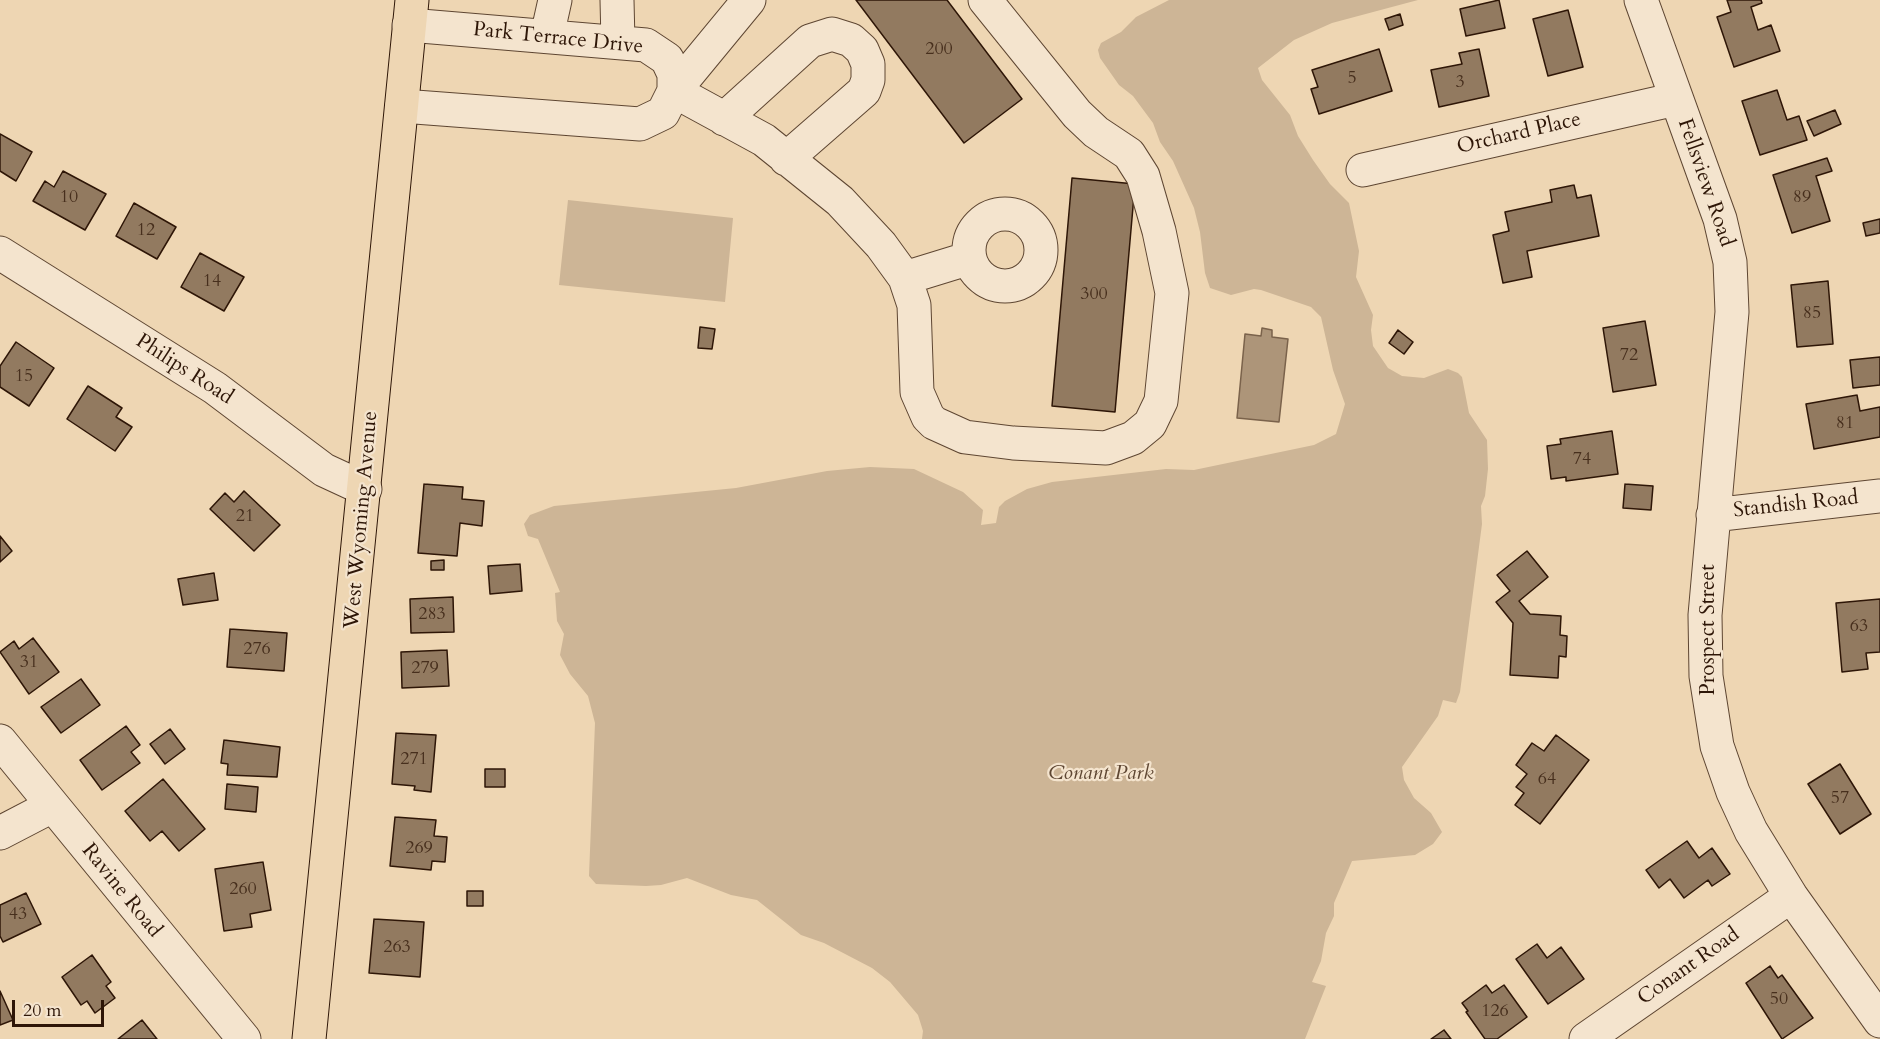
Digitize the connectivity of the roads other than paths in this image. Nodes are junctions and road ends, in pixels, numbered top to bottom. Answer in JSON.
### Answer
{"nodes":[{"id":1,"x":555,"y":0,"type":"edge"},
{"id":2,"x":617,"y":0,"type":"edge"},
{"id":3,"x":749,"y":0,"type":"edge"},
{"id":4,"x":985,"y":0,"type":"edge"},
{"id":5,"x":1641,"y":0,"type":"edge"},
{"id":6,"x":411,"y":13,"type":"edge"},
{"id":7,"x":547,"y":36,"type":"junction"},
{"id":8,"x":618,"y":42,"type":"junction"},
{"id":9,"x":674,"y":91,"type":"junction"},
{"id":10,"x":1676,"y":99,"type":"junction"},
{"id":11,"x":402,"y":106,"type":"junction"},
{"id":12,"x":724,"y":118,"type":"junction"},
{"id":13,"x":786,"y":159,"type":"junction"},
{"id":14,"x":1363,"y":170,"type":"dead end"},
{"id":15,"x":0,"y":253,"type":"edge"},
{"id":16,"x":970,"y":258,"type":"dead end"},
{"id":17,"x":905,"y":278,"type":"junction"},
{"id":18,"x":1723,"y":408,"type":"joint"},
{"id":19,"x":365,"y":489,"type":"junction"},
{"id":20,"x":1880,"y":496,"type":"edge"},
{"id":21,"x":1713,"y":515,"type":"junction"},
{"id":22,"x":0,"y":741,"type":"edge"},
{"id":23,"x":52,"y":806,"type":"junction"},
{"id":24,"x":0,"y":833,"type":"edge"},
{"id":25,"x":1791,"y":896,"type":"junction"},
{"id":26,"x":1880,"y":1021,"type":"edge"},
{"id":27,"x":244,"y":1039,"type":"edge"},
{"id":28,"x":309,"y":1039,"type":"edge"},
{"id":29,"x":1586,"y":1039,"type":"edge"}],
"edges":[{"from":1,"to":7,"type":"street"},
{"from":2,"to":8,"type":"street"},
{"from":3,"to":9,"type":"street"},
{"from":4,"to":17,"type":"street"},
{"from":5,"to":10,"type":"street","name":"Fellsview Road"},
{"from":6,"to":7,"type":"street","name":"Park Terrace Drive"},
{"from":6,"to":11,"type":"main road","name":"West Wyoming Avenue"},
{"from":7,"to":8,"type":"street","name":"Park Terrace Drive"},
{"from":8,"to":9,"type":"street","name":"Park Terrace Drive"},
{"from":9,"to":11,"type":"street"},
{"from":9,"to":12,"type":"street"},
{"from":10,"to":14,"type":"street","name":"Orchard Place"},
{"from":10,"to":18,"type":"street","name":"Fellsview Road"},
{"from":11,"to":19,"type":"main road","name":"West Wyoming Avenue"},
{"from":12,"to":13,"type":"street"},
{"from":12,"to":13,"type":"street"},
{"from":13,"to":17,"type":"street"},
{"from":15,"to":19,"type":"street","name":"Philips Road"},
{"from":16,"to":17,"type":"street"},
{"from":18,"to":21,"type":"street","name":"Prospect Street"},
{"from":19,"to":28,"type":"main road","name":"West Wyoming Avenue"},
{"from":20,"to":21,"type":"street","name":"Standish Road"},
{"from":21,"to":25,"type":"street","name":"Prospect Street"},
{"from":22,"to":23,"type":"street","name":"Ravine Road"},
{"from":23,"to":24,"type":"street"},
{"from":23,"to":27,"type":"street","name":"Ravine Road"},
{"from":25,"to":26,"type":"street","name":"Prospect Street"},
{"from":25,"to":29,"type":"street","name":"Conant Road"}]}
